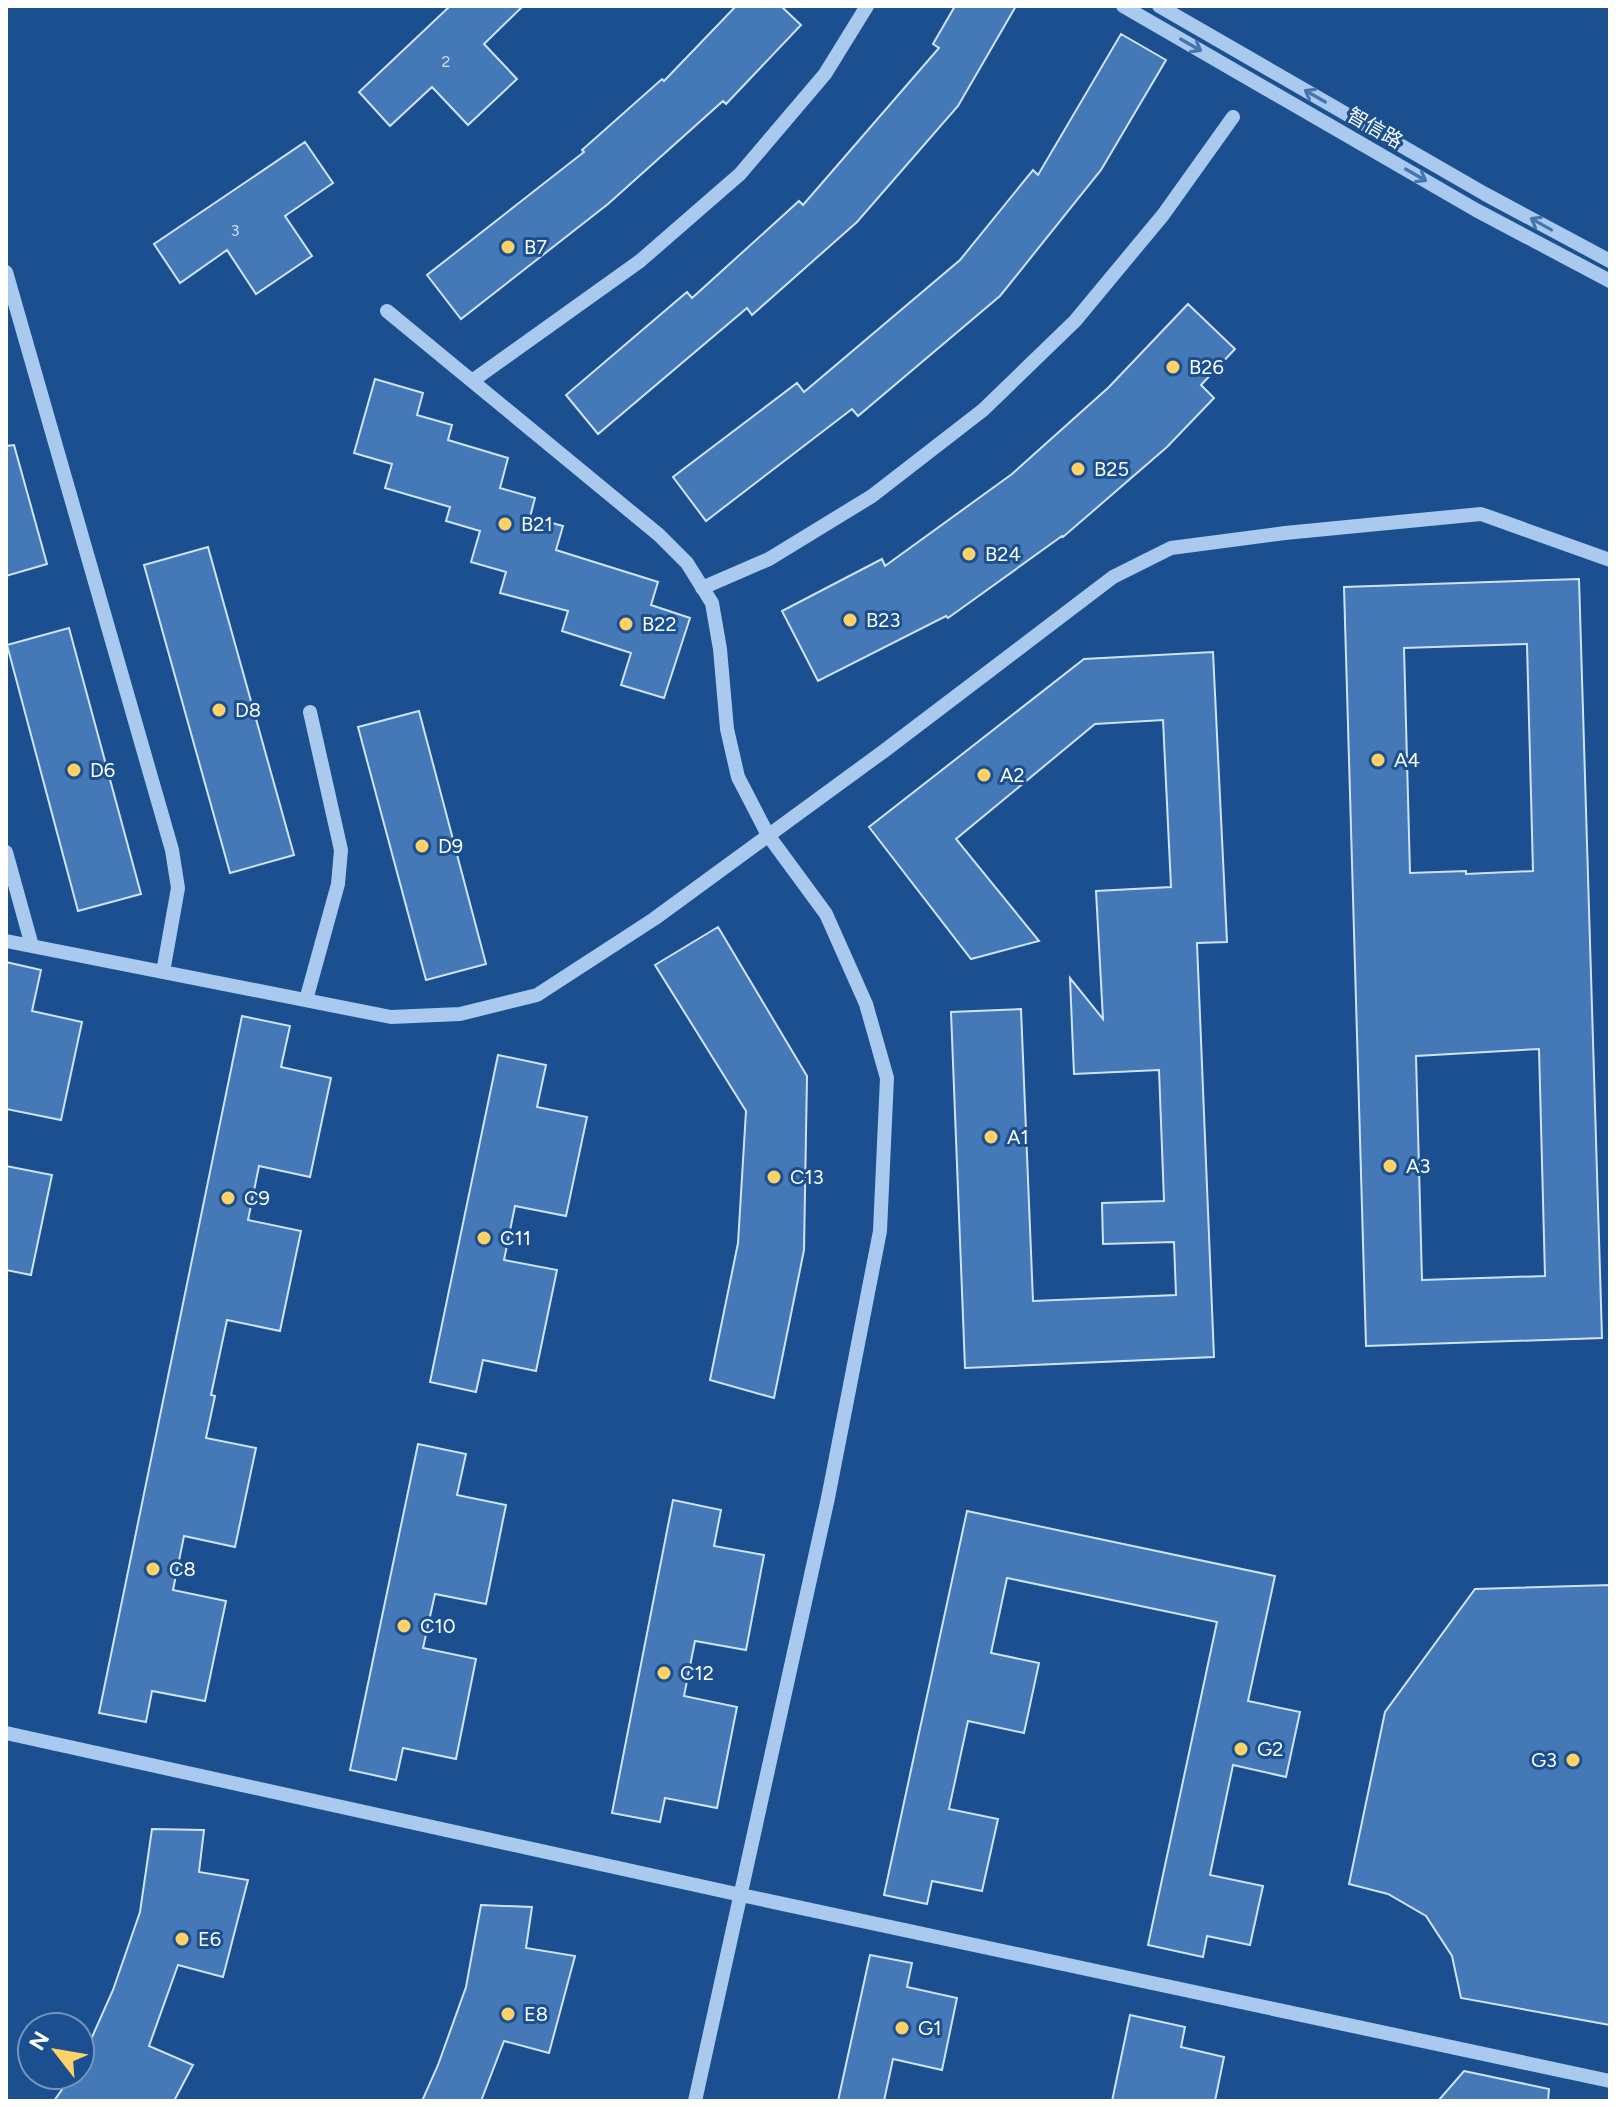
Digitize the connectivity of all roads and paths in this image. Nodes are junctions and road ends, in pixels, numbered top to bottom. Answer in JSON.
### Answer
{"nodes":[{"id":1,"x":867,"y":6,"type":"edge"},
{"id":2,"x":1123,"y":6,"type":"edge"},
{"id":3,"x":1159,"y":6,"type":"edge"},
{"id":4,"x":1233,"y":117,"type":"dead end"},
{"id":5,"x":1610,"y":261,"type":"edge"},
{"id":6,"x":6,"y":272,"type":"edge"},
{"id":7,"x":1610,"y":281,"type":"edge"},
{"id":8,"x":387,"y":311,"type":"dead end"},
{"id":9,"x":472,"y":381,"type":"junction"},
{"id":10,"x":1610,"y":560,"type":"edge"},
{"id":11,"x":702,"y":588,"type":"junction"},
{"id":12,"x":310,"y":712,"type":"dead end"},
{"id":13,"x":768,"y":835,"type":"junction"},
{"id":14,"x":6,"y":852,"type":"edge"},
{"id":15,"x":6,"y":941,"type":"edge"},
{"id":16,"x":32,"y":946,"type":"junction"},
{"id":17,"x":163,"y":972,"type":"junction"},
{"id":18,"x":306,"y":1000,"type":"junction"},
{"id":19,"x":6,"y":1733,"type":"edge"},
{"id":20,"x":741,"y":1895,"type":"junction"},
{"id":21,"x":1610,"y":2081,"type":"edge"},
{"id":22,"x":695,"y":2101,"type":"edge"}],
"edges":[{"from":1,"to":9,"type":"street"},
{"from":2,"to":7,"type":"street","name":"智信路","one_way":true},
{"from":5,"to":3,"type":"street","name":"智信路","one_way":true},
{"from":4,"to":11,"type":"street"},
{"from":6,"to":17,"type":"street"},
{"from":8,"to":9,"type":"street"},
{"from":9,"to":11,"type":"street"},
{"from":10,"to":13,"type":"street"},
{"from":11,"to":13,"type":"street"},
{"from":12,"to":18,"type":"street"},
{"from":13,"to":18,"type":"street"},
{"from":13,"to":20,"type":"street"},
{"from":14,"to":16,"type":"street"},
{"from":15,"to":16,"type":"street"},
{"from":16,"to":17,"type":"street"},
{"from":17,"to":18,"type":"street"},
{"from":19,"to":20,"type":"street"},
{"from":20,"to":21,"type":"street"},
{"from":20,"to":22,"type":"street"}]}
